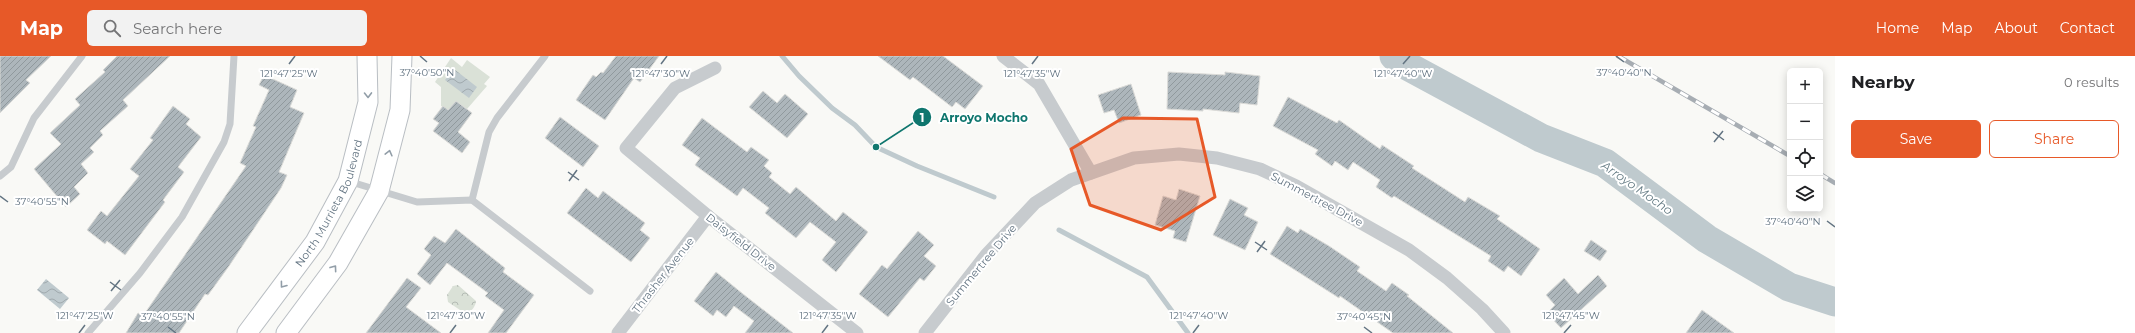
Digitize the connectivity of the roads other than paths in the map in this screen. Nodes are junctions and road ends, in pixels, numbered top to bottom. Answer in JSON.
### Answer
{"nodes":[{"id":1,"x":82,"y":56,"type":"edge"},
{"id":2,"x":234,"y":56,"type":"edge"},
{"id":3,"x":367,"y":56,"type":"edge"},
{"id":4,"x":402,"y":56,"type":"edge"},
{"id":5,"x":545,"y":56,"type":"edge"},
{"id":6,"x":1003,"y":56,"type":"edge"},
{"id":7,"x":715,"y":68,"type":"dead end"},
{"id":8,"x":1091,"y":172,"type":"junction"},
{"id":9,"x":0,"y":176,"type":"edge"},
{"id":10,"x":348,"y":181,"type":"junction"},
{"id":11,"x":379,"y":191,"type":"junction"},
{"id":12,"x":472,"y":200,"type":"junction"},
{"id":13,"x":708,"y":216,"type":"junction"},
{"id":14,"x":590,"y":291,"type":"dead end"},
{"id":15,"x":88,"y":333,"type":"edge"},
{"id":16,"x":247,"y":333,"type":"edge"},
{"id":17,"x":286,"y":333,"type":"edge"},
{"id":18,"x":618,"y":333,"type":"edge"},
{"id":19,"x":858,"y":333,"type":"edge"},
{"id":20,"x":925,"y":333,"type":"edge"},
{"id":21,"x":1504,"y":333,"type":"edge"}],
"edges":[{"from":1,"to":9,"type":"lane"},
{"from":2,"to":15,"type":"lane"},
{"from":3,"to":10,"type":"main road","name":"North Murrieta Boulevard","one_way":true},
{"from":11,"to":4,"type":"main road","one_way":true},
{"from":5,"to":12,"type":"lane"},
{"from":6,"to":8,"type":"street"},
{"from":7,"to":13,"type":"street","name":"Daisyfield Drive"},
{"from":8,"to":20,"type":"street","name":"Summertree Drive"},
{"from":8,"to":21,"type":"street","name":"Summertree Drive"},
{"from":10,"to":11,"type":"lane"},
{"from":10,"to":16,"type":"main road","name":"North Murrieta Boulevard","one_way":true},
{"from":11,"to":12,"type":"lane"},
{"from":17,"to":11,"type":"main road","one_way":true},
{"from":12,"to":14,"type":"lane"},
{"from":13,"to":18,"type":"street","name":"Thrasher Avenue"},
{"from":13,"to":19,"type":"street","name":"Daisyfield Drive"}]}
